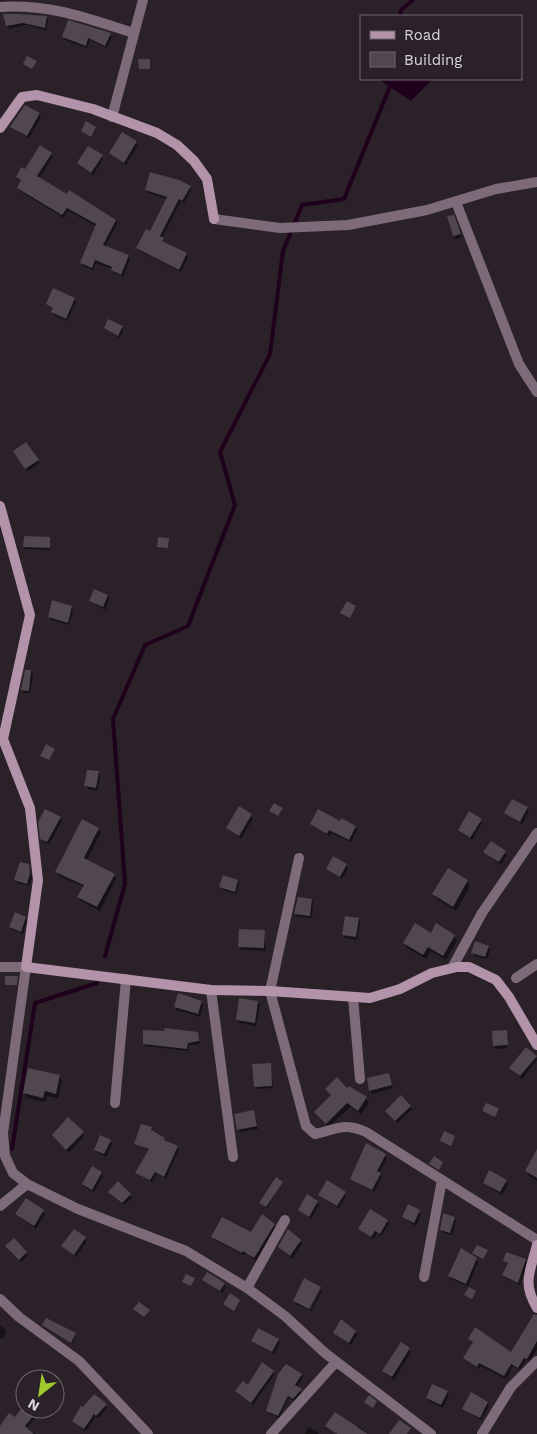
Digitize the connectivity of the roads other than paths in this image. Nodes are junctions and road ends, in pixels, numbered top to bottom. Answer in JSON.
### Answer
{"nodes":[{"id":1,"x":68,"y":0,"type":"edge"},
{"id":2,"x":143,"y":0,"type":"edge"},
{"id":3,"x":0,"y":6,"type":"edge"},
{"id":4,"x":68,"y":11,"type":"junction"},
{"id":5,"x":134,"y":33,"type":"junction"},
{"id":6,"x":112,"y":117,"type":"junction"},
{"id":7,"x":0,"y":128,"type":"edge"},
{"id":8,"x":537,"y":182,"type":"edge"},
{"id":9,"x":456,"y":202,"type":"junction"},
{"id":10,"x":537,"y":392,"type":"edge"},
{"id":11,"x":0,"y":506,"type":"edge"},
{"id":12,"x":537,"y":833,"type":"edge"},
{"id":13,"x":299,"y":858,"type":"dead end"},
{"id":14,"x":537,"y":964,"type":"edge"},
{"id":15,"x":0,"y":967,"type":"edge"},
{"id":16,"x":26,"y":967,"type":"junction"},
{"id":17,"x":452,"y":968,"type":"junction"},
{"id":18,"x":516,"y":978,"type":"dead end"},
{"id":19,"x":126,"y":979,"type":"junction"},
{"id":20,"x":211,"y":990,"type":"junction"},
{"id":21,"x":270,"y":991,"type":"junction"},
{"id":22,"x":353,"y":997,"type":"junction"},
{"id":23,"x":537,"y":1046,"type":"edge"},
{"id":24,"x":360,"y":1079,"type":"dead end"},
{"id":25,"x":115,"y":1103,"type":"dead end"},
{"id":26,"x":233,"y":1157,"type":"dead end"},
{"id":27,"x":442,"y":1180,"type":"junction"},
{"id":28,"x":27,"y":1184,"type":"junction"},
{"id":29,"x":0,"y":1206,"type":"edge"},
{"id":30,"x":285,"y":1220,"type":"dead end"},
{"id":31,"x":537,"y":1240,"type":"edge"},
{"id":32,"x":537,"y":1245,"type":"edge"},
{"id":33,"x":424,"y":1277,"type":"dead end"},
{"id":34,"x":247,"y":1288,"type":"junction"},
{"id":35,"x":0,"y":1299,"type":"edge"},
{"id":36,"x":537,"y":1308,"type":"edge"},
{"id":37,"x":4,"y":1309,"type":"edge"},
{"id":38,"x":537,"y":1361,"type":"edge"},
{"id":39,"x":336,"y":1362,"type":"junction"},
{"id":40,"x":148,"y":1434,"type":"edge"},
{"id":41,"x":271,"y":1434,"type":"edge"},
{"id":42,"x":431,"y":1434,"type":"edge"},
{"id":43,"x":482,"y":1434,"type":"edge"}],
"edges":[{"from":1,"to":4,"type":"street"},
{"from":2,"to":5,"type":"street"},
{"from":3,"to":4,"type":"street"},
{"from":4,"to":5,"type":"street"},
{"from":5,"to":6,"type":"street"},
{"from":6,"to":7,"type":"street"},
{"from":6,"to":9,"type":"street"},
{"from":8,"to":9,"type":"street"},
{"from":9,"to":10,"type":"street"},
{"from":11,"to":16,"type":"street"},
{"from":12,"to":17,"type":"street"},
{"from":13,"to":21,"type":"street"},
{"from":14,"to":18,"type":"street"},
{"from":15,"to":16,"type":"street"},
{"from":16,"to":19,"type":"street"},
{"from":16,"to":28,"type":"street"},
{"from":17,"to":22,"type":"street"},
{"from":17,"to":23,"type":"street"},
{"from":19,"to":20,"type":"street"},
{"from":19,"to":25,"type":"street"},
{"from":20,"to":21,"type":"street"},
{"from":20,"to":26,"type":"street"},
{"from":21,"to":22,"type":"street"},
{"from":21,"to":27,"type":"street"},
{"from":22,"to":24,"type":"street"},
{"from":27,"to":31,"type":"street"},
{"from":27,"to":33,"type":"street"},
{"from":28,"to":29,"type":"street"},
{"from":28,"to":34,"type":"street"},
{"from":30,"to":34,"type":"street"},
{"from":32,"to":36,"type":"street"},
{"from":34,"to":39,"type":"street"},
{"from":35,"to":37,"type":"street"},
{"from":37,"to":40,"type":"street"},
{"from":38,"to":43,"type":"street"},
{"from":39,"to":41,"type":"street"},
{"from":39,"to":42,"type":"street"}]}
